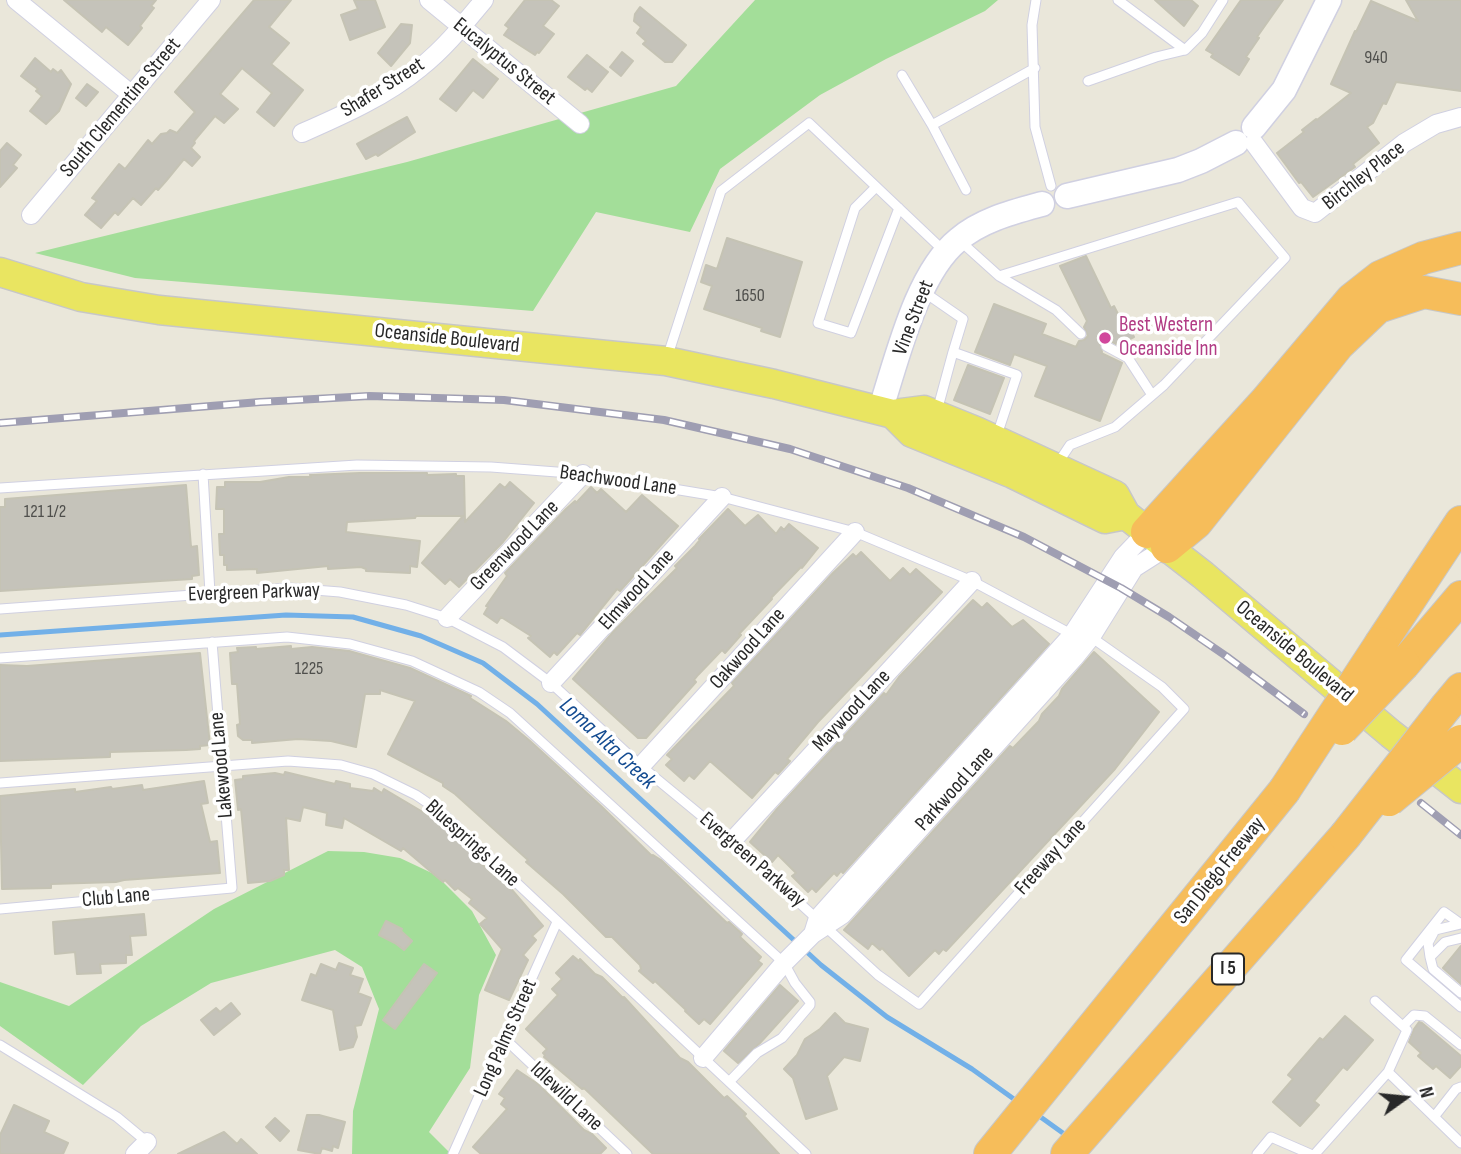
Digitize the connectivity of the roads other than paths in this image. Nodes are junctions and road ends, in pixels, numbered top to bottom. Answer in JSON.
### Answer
{"nodes":[{"id":1,"x":16,"y":0,"type":"edge"},
{"id":2,"x":211,"y":0,"type":"edge"},
{"id":3,"x":429,"y":0,"type":"edge"},
{"id":4,"x":484,"y":0,"type":"edge"},
{"id":5,"x":1036,"y":0,"type":"edge"},
{"id":6,"x":1118,"y":0,"type":"edge"},
{"id":7,"x":1223,"y":0,"type":"edge"},
{"id":8,"x":1329,"y":0,"type":"edge"},
{"id":9,"x":462,"y":27,"type":"junction"},
{"id":10,"x":1185,"y":50,"type":"junction"},
{"id":11,"x":1035,"y":68,"type":"junction"},
{"id":12,"x":902,"y":75,"type":"dead end"},
{"id":13,"x":1088,"y":81,"type":"dead end"},
{"id":14,"x":132,"y":95,"type":"junction"},
{"id":15,"x":1461,"y":117,"type":"edge"},
{"id":16,"x":580,"y":124,"type":"dead end"},
{"id":17,"x":932,"y":125,"type":"junction"},
{"id":18,"x":302,"y":133,"type":"dead end"},
{"id":19,"x":1248,"y":138,"type":"junction"},
{"id":20,"x":876,"y":187,"type":"junction"},
{"id":21,"x":966,"y":190,"type":"dead end"},
{"id":22,"x":1053,"y":195,"type":"junction"},
{"id":23,"x":899,"y":208,"type":"junction"},
{"id":24,"x":31,"y":215,"type":"dead end"},
{"id":25,"x":952,"y":245,"type":"junction"},
{"id":26,"x":1461,"y":248,"type":"edge"},
{"id":27,"x":0,"y":272,"type":"edge"},
{"id":28,"x":999,"y":276,"type":"junction"},
{"id":29,"x":921,"y":290,"type":"junction"},
{"id":30,"x":1461,"y":299,"type":"edge"},
{"id":31,"x":1082,"y":334,"type":"dead end"},
{"id":32,"x":1106,"y":346,"type":"dead end"},
{"id":33,"x":953,"y":352,"type":"junction"},
{"id":34,"x":666,"y":361,"type":"junction"},
{"id":35,"x":1152,"y":395,"type":"junction"},
{"id":36,"x":886,"y":412,"type":"junction"},
{"id":37,"x":936,"y":415,"type":"junction"},
{"id":38,"x":996,"y":440,"type":"junction"},
{"id":39,"x":1055,"y":468,"type":"junction"},
{"id":40,"x":203,"y":474,"type":"junction"},
{"id":41,"x":583,"y":474,"type":"junction"},
{"id":42,"x":0,"y":488,"type":"edge"},
{"id":43,"x":722,"y":497,"type":"junction"},
{"id":44,"x":1461,"y":522,"type":"edge"},
{"id":45,"x":855,"y":531,"type":"junction"},
{"id":46,"x":1147,"y":531,"type":"junction"},
{"id":47,"x":972,"y":581,"type":"junction"},
{"id":48,"x":209,"y":593,"type":"junction"},
{"id":49,"x":1461,"y":597,"type":"edge"},
{"id":50,"x":0,"y":608,"type":"edge"},
{"id":51,"x":447,"y":618,"type":"junction"},
{"id":52,"x":1072,"y":635,"type":"junction"},
{"id":53,"x":1091,"y":637,"type":"junction"},
{"id":54,"x":212,"y":642,"type":"junction"},
{"id":55,"x":1393,"y":653,"type":"junction"},
{"id":56,"x":0,"y":658,"type":"edge"},
{"id":57,"x":551,"y":683,"type":"junction"},
{"id":58,"x":1453,"y":698,"type":"edge"},
{"id":59,"x":1184,"y":709,"type":"joint"},
{"id":60,"x":1461,"y":741,"type":"edge"},
{"id":61,"x":222,"y":766,"type":"junction"},
{"id":62,"x":641,"y":766,"type":"junction"},
{"id":63,"x":0,"y":783,"type":"edge"},
{"id":64,"x":1461,"y":789,"type":"edge"},
{"id":65,"x":1345,"y":836,"type":"junction"},
{"id":66,"x":732,"y":841,"type":"junction"},
{"id":67,"x":232,"y":888,"type":"joint"},
{"id":68,"x":0,"y":909,"type":"edge"},
{"id":69,"x":557,"y":922,"type":"junction"},
{"id":70,"x":1461,"y":924,"type":"edge"},
{"id":71,"x":819,"y":926,"type":"junction"},
{"id":72,"x":1461,"y":938,"type":"edge"},
{"id":73,"x":1430,"y":957,"type":"junction"},
{"id":74,"x":790,"y":959,"type":"junction"},
{"id":75,"x":1461,"y":993,"type":"edge"},
{"id":76,"x":1375,"y":1002,"type":"dead end"},
{"id":77,"x":919,"y":1004,"type":"joint"},
{"id":78,"x":1461,"y":1007,"type":"edge"},
{"id":79,"x":1403,"y":1026,"type":"junction"},
{"id":80,"x":506,"y":1040,"type":"junction"},
{"id":81,"x":0,"y":1045,"type":"edge"},
{"id":82,"x":1461,"y":1045,"type":"edge"},
{"id":83,"x":704,"y":1058,"type":"junction"},
{"id":84,"x":1388,"y":1072,"type":"junction"},
{"id":85,"x":729,"y":1082,"type":"junction"},
{"id":86,"x":1461,"y":1087,"type":"edge"},
{"id":87,"x":1434,"y":1117,"type":"junction"},
{"id":88,"x":1461,"y":1143,"type":"edge"},
{"id":89,"x":141,"y":1148,"type":"edge"},
{"id":90,"x":453,"y":1154,"type":"edge"},
{"id":91,"x":627,"y":1154,"type":"edge"},
{"id":92,"x":806,"y":1154,"type":"edge"},
{"id":93,"x":990,"y":1154,"type":"edge"},
{"id":94,"x":1067,"y":1154,"type":"edge"},
{"id":95,"x":1257,"y":1154,"type":"edge"},
{"id":96,"x":1313,"y":1154,"type":"edge"}],
"edges":[{"from":1,"to":14,"type":"street"},
{"from":2,"to":14,"type":"street","name":"South Clementine Street"},
{"from":3,"to":9,"type":"street","name":"Eucalyptus Street"},
{"from":4,"to":9,"type":"street","name":"Shafer Street"},
{"from":5,"to":11,"type":"lane"},
{"from":6,"to":10,"type":"lane"},
{"from":7,"to":10,"type":"lane"},
{"from":8,"to":19,"type":"street","name":"Vine Street"},
{"from":9,"to":16,"type":"street","name":"Eucalyptus Street"},
{"from":9,"to":18,"type":"street","name":"Shafer Street"},
{"from":10,"to":13,"type":"lane"},
{"from":11,"to":17,"type":"lane"},
{"from":11,"to":22,"type":"lane"},
{"from":12,"to":17,"type":"lane"},
{"from":14,"to":24,"type":"street","name":"South Clementine Street"},
{"from":15,"to":19,"type":"street","name":"Birchley Place"},
{"from":17,"to":21,"type":"lane"},
{"from":19,"to":22,"type":"street","name":"Vine Street"},
{"from":20,"to":23,"type":"lane"},
{"from":20,"to":23,"type":"lane"},
{"from":20,"to":34,"type":"lane"},
{"from":22,"to":25,"type":"street","name":"Vine Street"},
{"from":23,"to":25,"type":"lane"},
{"from":25,"to":28,"type":"lane"},
{"from":25,"to":29,"type":"street","name":"Vine Street"},
{"from":26,"to":46,"type":"highway"},
{"from":27,"to":34,"type":"main road","name":"Oceanside Boulevard"},
{"from":28,"to":31,"type":"lane"},
{"from":28,"to":35,"type":"lane"},
{"from":29,"to":33,"type":"lane"},
{"from":29,"to":36,"type":"street","name":"Vine Street"},
{"from":30,"to":46,"type":"highway"},
{"from":32,"to":35,"type":"lane"},
{"from":33,"to":37,"type":"lane"},
{"from":33,"to":38,"type":"lane"},
{"from":34,"to":36,"type":"main road","name":"Oceanside Boulevard"},
{"from":35,"to":39,"type":"lane"},
{"from":36,"to":37,"type":"main road","name":"Oceanside Boulevard"},
{"from":36,"to":46,"type":"main road","name":"Oceanside Boulevard"},
{"from":37,"to":38,"type":"main road","name":"Oceanside Boulevard"},
{"from":38,"to":39,"type":"main road","name":"Oceanside Boulevard"},
{"from":39,"to":46,"type":"main road","name":"Oceanside Boulevard"},
{"from":40,"to":41,"type":"lane","name":"Beachwood Lane"},
{"from":40,"to":42,"type":"lane","name":"Beachwood Lane"},
{"from":40,"to":48,"type":"lane"},
{"from":41,"to":43,"type":"lane","name":"Beachwood Lane"},
{"from":41,"to":51,"type":"street","name":"Greenwood Lane"},
{"from":43,"to":45,"type":"lane","name":"Beachwood Lane"},
{"from":43,"to":57,"type":"street","name":"Elmwood Lane"},
{"from":44,"to":55,"type":"highway"},
{"from":45,"to":47,"type":"lane","name":"Beachwood Lane"},
{"from":45,"to":62,"type":"street","name":"Oakwood Lane"},
{"from":46,"to":52,"type":"street","name":"Parkwood Lane"},
{"from":46,"to":53,"type":"street","name":"Parkwood Lane"},
{"from":46,"to":64,"type":"main road","name":"Oceanside Boulevard"},
{"from":47,"to":52,"type":"lane","name":"Beachwood Lane"},
{"from":47,"to":66,"type":"street","name":"Maywood Lane"},
{"from":48,"to":50,"type":"lane","name":"Evergreen Parkway"},
{"from":48,"to":51,"type":"lane","name":"Evergreen Parkway"},
{"from":49,"to":55,"type":"highway","name":"San Diego Freeway"},
{"from":51,"to":57,"type":"lane","name":"Evergreen Parkway"},
{"from":52,"to":53,"type":"lane","name":"Beachwood Lane"},
{"from":52,"to":71,"type":"street","name":"Parkwood Lane"},
{"from":53,"to":59,"type":"lane","name":"Beachwood Lane"},
{"from":53,"to":71,"type":"street","name":"Parkwood Lane"},
{"from":54,"to":56,"type":"lane"},
{"from":54,"to":61,"type":"lane","name":"Lakewood Lane"},
{"from":54,"to":74,"type":"lane"},
{"from":55,"to":93,"type":"highway","name":"San Diego Freeway","bridge":true},
{"from":57,"to":62,"type":"lane","name":"Evergreen Parkway"},
{"from":58,"to":65,"type":"highway","number":"I 5","bridge":true},
{"from":59,"to":77,"type":"lane","name":"Freeway Lane"},
{"from":60,"to":65,"type":"highway","bridge":true},
{"from":61,"to":63,"type":"lane","name":"Bluesprings Lane"},
{"from":61,"to":67,"type":"lane","name":"Lakewood Lane"},
{"from":61,"to":69,"type":"lane","name":"Bluesprings Lane"},
{"from":62,"to":66,"type":"lane","name":"Evergreen Parkway"},
{"from":65,"to":94,"type":"highway","number":"I 5"},
{"from":66,"to":71,"type":"lane","name":"Evergreen Parkway"},
{"from":67,"to":68,"type":"lane","name":"Club Lane"},
{"from":69,"to":80,"type":"lane","name":"Long Palms Street"},
{"from":69,"to":83,"type":"lane","name":"Bluesprings Lane"},
{"from":70,"to":73,"type":"lane"},
{"from":70,"to":78,"type":"lane"},
{"from":71,"to":74,"type":"street","name":"Parkwood Lane"},
{"from":71,"to":77,"type":"lane","name":"Evergreen Parkway"},
{"from":72,"to":73,"type":"lane"},
{"from":73,"to":75,"type":"lane"},
{"from":74,"to":83,"type":"street","name":"Parkwood Lane"},
{"from":74,"to":85,"type":"lane"},
{"from":76,"to":79,"type":"lane"},
{"from":79,"to":82,"type":"lane"},
{"from":79,"to":84,"type":"lane"},
{"from":80,"to":90,"type":"lane","name":"Long Palms Street"},
{"from":80,"to":91,"type":"lane","name":"Idlewild Lane"},
{"from":81,"to":89,"type":"lane"},
{"from":83,"to":85,"type":"lane","name":"Bluesprings Lane"},
{"from":84,"to":87,"type":"lane"},
{"from":84,"to":96,"type":"lane"},
{"from":85,"to":92,"type":"lane","name":"Bluesprings Lane"},
{"from":86,"to":87,"type":"lane"},
{"from":87,"to":88,"type":"lane"},
{"from":95,"to":96,"type":"lane"}]}
